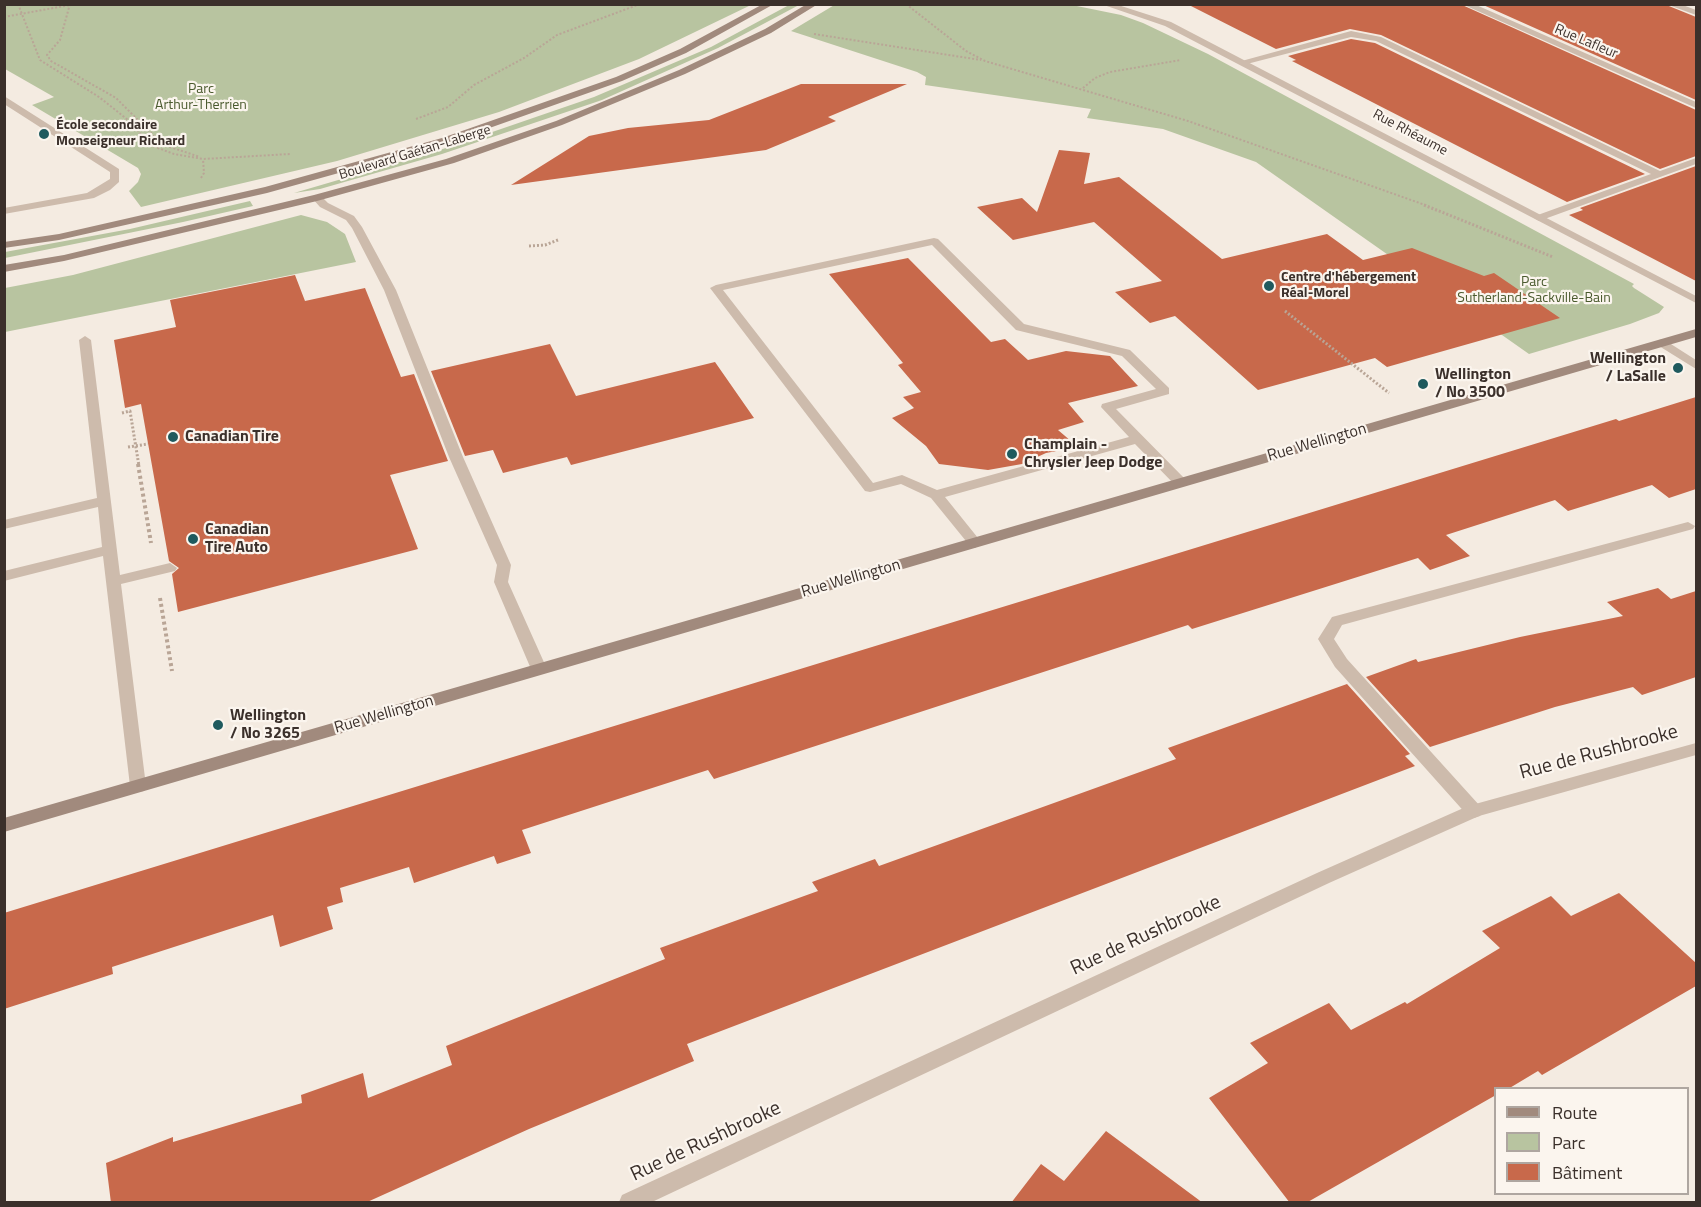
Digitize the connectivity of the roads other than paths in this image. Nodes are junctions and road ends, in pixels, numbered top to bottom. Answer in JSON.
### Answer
{"nodes":[{"id":1,"x":770,"y":4,"type":"edge"},
{"id":2,"x":814,"y":4,"type":"edge"},
{"id":3,"x":1105,"y":4,"type":"edge"},
{"id":4,"x":1466,"y":4,"type":"edge"},
{"id":5,"x":1670,"y":4,"type":"edge"},
{"id":6,"x":1696,"y":13,"type":"edge"},
{"id":7,"x":1243,"y":62,"type":"junction"},
{"id":8,"x":4,"y":99,"type":"edge"},
{"id":9,"x":1696,"y":105,"type":"edge"},
{"id":10,"x":1696,"y":161,"type":"edge"},
{"id":11,"x":1659,"y":174,"type":"junction"},
{"id":12,"x":267,"y":190,"type":"junction"},
{"id":13,"x":317,"y":198,"type":"junction"},
{"id":14,"x":279,"y":207,"type":"junction"},
{"id":15,"x":4,"y":211,"type":"edge"},
{"id":16,"x":1539,"y":218,"type":"junction"},
{"id":17,"x":4,"y":245,"type":"edge"},
{"id":18,"x":4,"y":269,"type":"edge"},
{"id":19,"x":1696,"y":300,"type":"edge"},
{"id":20,"x":1696,"y":333,"type":"edge"},
{"id":21,"x":85,"y":340,"type":"dead end"},
{"id":22,"x":1663,"y":343,"type":"junction"},
{"id":23,"x":1696,"y":365,"type":"edge"},
{"id":24,"x":1138,"y":439,"type":"junction"},
{"id":25,"x":1181,"y":483,"type":"junction"},
{"id":26,"x":936,"y":495,"type":"junction"},
{"id":27,"x":104,"y":501,"type":"junction"},
{"id":28,"x":4,"y":525,"type":"edge"},
{"id":29,"x":1688,"y":526,"type":"dead end"},
{"id":30,"x":975,"y":543,"type":"junction"},
{"id":31,"x":110,"y":550,"type":"junction"},
{"id":32,"x":170,"y":568,"type":"dead end"},
{"id":33,"x":4,"y":576,"type":"edge"},
{"id":34,"x":114,"y":581,"type":"junction"},
{"id":35,"x":539,"y":669,"type":"junction"},
{"id":36,"x":1696,"y":749,"type":"edge"},
{"id":37,"x":138,"y":786,"type":"junction"},
{"id":38,"x":1474,"y":810,"type":"junction"},
{"id":39,"x":4,"y":825,"type":"edge"},
{"id":40,"x":630,"y":1203,"type":"edge"}],
"edges":[{"from":1,"to":12,"type":"main road","name":"Boulevard Gaétan-Laberge"},
{"from":2,"to":13,"type":"main road","name":"Boulevard Gaétan-Laberge"},
{"from":3,"to":7,"type":"street","name":"Rue Rhéaume"},
{"from":4,"to":9,"type":"street","name":"Rue Lafleur"},
{"from":5,"to":6,"type":"street"},
{"from":7,"to":11,"type":"street"},
{"from":7,"to":16,"type":"street","name":"Rue Rhéaume"},
{"from":8,"to":15,"type":"street"},
{"from":10,"to":11,"type":"street"},
{"from":11,"to":16,"type":"street"},
{"from":12,"to":14,"type":"main road"},
{"from":12,"to":17,"type":"main road","name":"Boulevard Gaétan-Laberge"},
{"from":13,"to":14,"type":"main road","name":"Boulevard Gaétan-Laberge"},
{"from":13,"to":35,"type":"street"},
{"from":14,"to":18,"type":"main road","name":"Boulevard Gaétan-Laberge"},
{"from":16,"to":19,"type":"street","name":"Rue Rhéaume"},
{"from":20,"to":22,"type":"main road","name":"Rue Wellington"},
{"from":21,"to":27,"type":"street"},
{"from":22,"to":23,"type":"street"},
{"from":22,"to":25,"type":"main road","name":"Rue Wellington"},
{"from":24,"to":25,"type":"street"},
{"from":24,"to":26,"type":"street"},
{"from":24,"to":26,"type":"street"},
{"from":25,"to":30,"type":"main road","name":"Rue Wellington"},
{"from":26,"to":30,"type":"street"},
{"from":27,"to":28,"type":"street"},
{"from":27,"to":31,"type":"street"},
{"from":29,"to":38,"type":"street"},
{"from":30,"to":35,"type":"main road","name":"Rue Wellington"},
{"from":31,"to":33,"type":"street"},
{"from":31,"to":34,"type":"street"},
{"from":32,"to":34,"type":"street"},
{"from":34,"to":37,"type":"street"},
{"from":35,"to":37,"type":"main road","name":"Rue Wellington"},
{"from":36,"to":38,"type":"street","name":"Rue de Rushbrooke"},
{"from":37,"to":39,"type":"main road","name":"Rue Wellington"},
{"from":38,"to":40,"type":"street","name":"Rue de Rushbrooke"}]}
